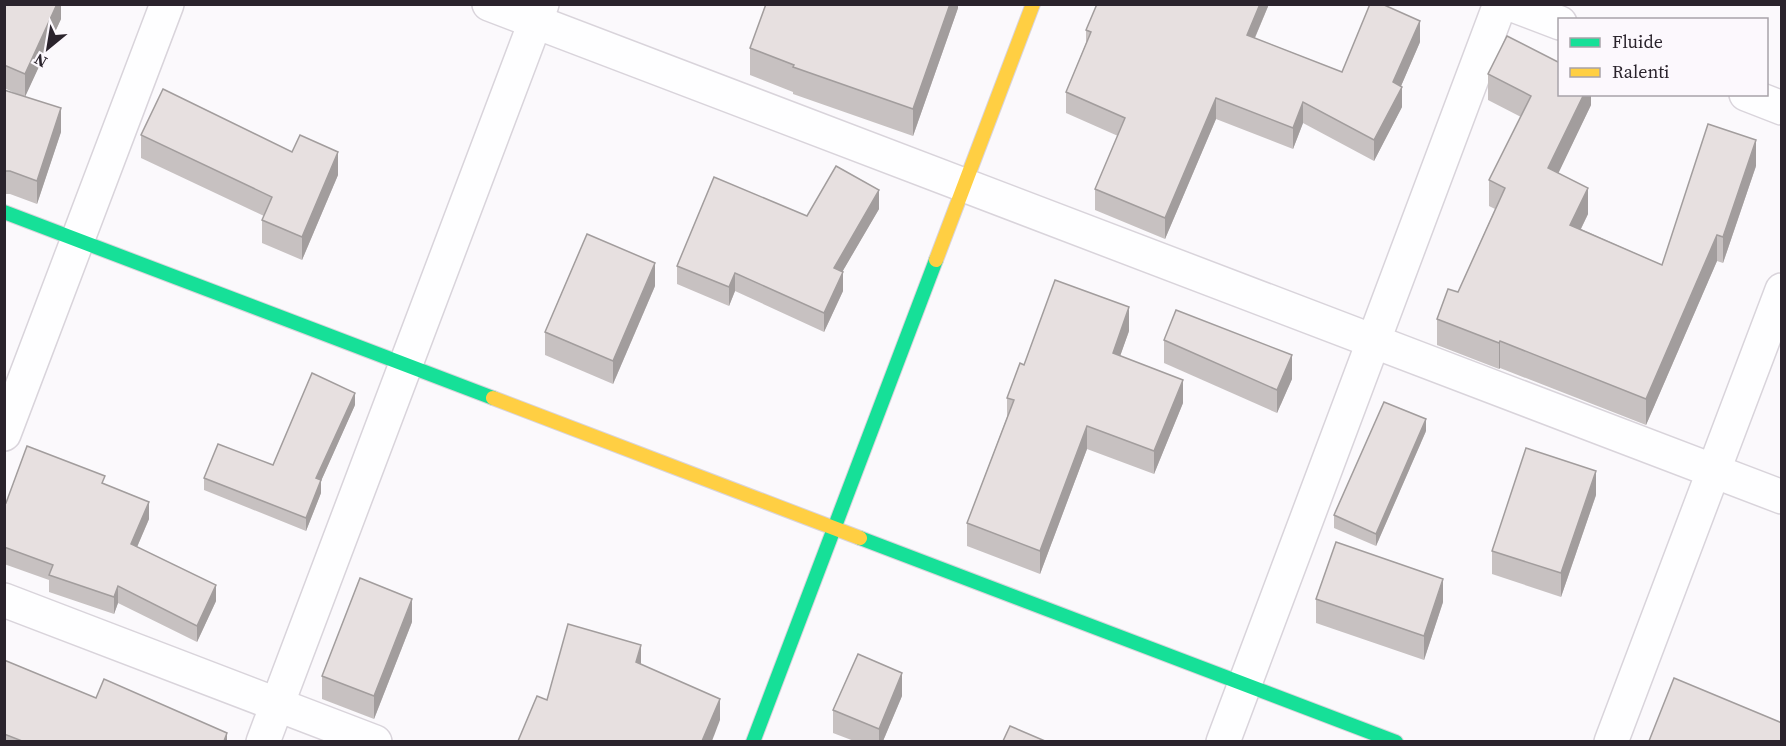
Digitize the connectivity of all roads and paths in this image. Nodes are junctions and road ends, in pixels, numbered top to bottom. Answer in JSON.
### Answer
{"nodes":[{"id":1,"x":167,"y":4,"type":"edge"},
{"id":2,"x":489,"y":4,"type":"edge"},
{"id":3,"x":1032,"y":4,"type":"edge"},
{"id":4,"x":1500,"y":4,"type":"edge"},
{"id":5,"x":1510,"y":4,"type":"edge"},
{"id":6,"x":539,"y":13,"type":"edge"},
{"id":7,"x":1558,"y":22,"type":"edge"},
{"id":8,"x":1751,"y":96,"type":"edge"},
{"id":9,"x":1782,"y":108,"type":"edge"},
{"id":10,"x":964,"y":186,"type":"junction"},
{"id":11,"x":4,"y":212,"type":"edge"},
{"id":12,"x":78,"y":240,"type":"junction"},
{"id":13,"x":1782,"y":290,"type":"edge"},
{"id":14,"x":1373,"y":341,"type":"junction"},
{"id":15,"x":405,"y":364,"type":"junction"},
{"id":16,"x":4,"y":434,"type":"edge"},
{"id":17,"x":1713,"y":470,"type":"junction"},
{"id":18,"x":1782,"y":496,"type":"edge"},
{"id":19,"x":834,"y":528,"type":"junction"},
{"id":20,"x":4,"y":600,"type":"edge"},
{"id":21,"x":1245,"y":684,"type":"junction"},
{"id":22,"x":277,"y":704,"type":"junction"},
{"id":23,"x":263,"y":741,"type":"edge"},
{"id":24,"x":375,"y":741,"type":"edge"},
{"id":25,"x":753,"y":741,"type":"edge"},
{"id":26,"x":1223,"y":741,"type":"edge"},
{"id":27,"x":1396,"y":741,"type":"edge"},
{"id":28,"x":1611,"y":741,"type":"edge"}],
"edges":[{"from":1,"to":12,"type":"street"},
{"from":2,"to":6,"type":"street"},
{"from":3,"to":10,"type":"street"},
{"from":4,"to":14,"type":"street"},
{"from":5,"to":7,"type":"street"},
{"from":6,"to":10,"type":"street"},
{"from":6,"to":15,"type":"street"},
{"from":8,"to":9,"type":"street"},
{"from":10,"to":14,"type":"street"},
{"from":10,"to":19,"type":"street"},
{"from":11,"to":12,"type":"street"},
{"from":12,"to":15,"type":"street"},
{"from":12,"to":16,"type":"street"},
{"from":13,"to":17,"type":"street"},
{"from":14,"to":17,"type":"street"},
{"from":14,"to":21,"type":"street"},
{"from":15,"to":19,"type":"street"},
{"from":15,"to":22,"type":"street"},
{"from":17,"to":18,"type":"street"},
{"from":17,"to":28,"type":"street"},
{"from":19,"to":21,"type":"street"},
{"from":19,"to":25,"type":"street"},
{"from":20,"to":22,"type":"street"},
{"from":21,"to":26,"type":"street"},
{"from":21,"to":27,"type":"street"},
{"from":22,"to":23,"type":"street"},
{"from":22,"to":24,"type":"street"}]}
